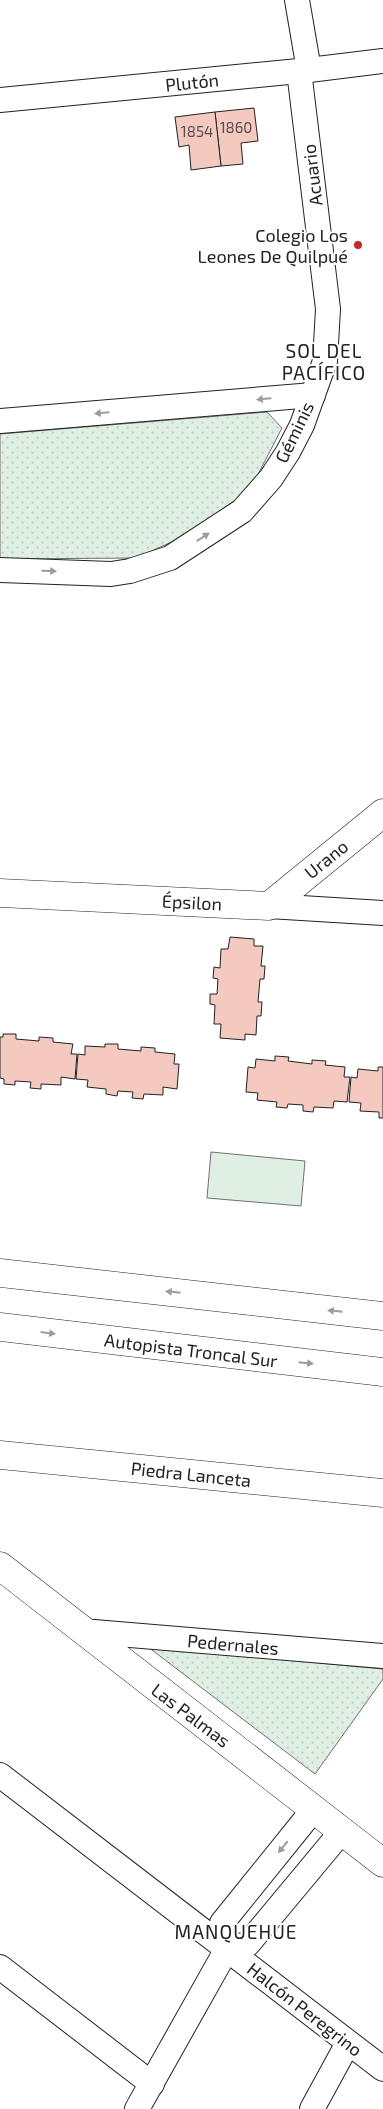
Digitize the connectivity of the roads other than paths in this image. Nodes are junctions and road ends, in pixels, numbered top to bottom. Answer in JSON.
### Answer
{"nodes":[{"id":1,"x":297,"y":0,"type":"edge"},
{"id":2,"x":383,"y":61,"type":"edge"},
{"id":3,"x":304,"y":71,"type":"junction"},
{"id":4,"x":0,"y":100,"type":"edge"},
{"id":5,"x":313,"y":395,"type":"junction"},
{"id":6,"x":0,"y":421,"type":"edge"},
{"id":7,"x":0,"y":570,"type":"edge"},
{"id":8,"x":383,"y":812,"type":"edge"},
{"id":9,"x":0,"y":893,"type":"edge"},
{"id":10,"x":269,"y":906,"type":"junction"},
{"id":11,"x":383,"y":913,"type":"edge"},
{"id":12,"x":0,"y":1273,"type":"edge"},
{"id":13,"x":383,"y":1316,"type":"edge"},
{"id":14,"x":0,"y":1327,"type":"edge"},
{"id":15,"x":383,"y":1372,"type":"edge"},
{"id":16,"x":0,"y":1455,"type":"edge"},
{"id":17,"x":383,"y":1493,"type":"edge"},
{"id":18,"x":0,"y":1566,"type":"edge"},
{"id":19,"x":82,"y":1631,"type":"junction"},
{"id":20,"x":381,"y":1657,"type":"edge"},
{"id":21,"x":0,"y":1775,"type":"edge"},
{"id":22,"x":314,"y":1809,"type":"junction"},
{"id":23,"x":342,"y":1831,"type":"junction"},
{"id":24,"x":383,"y":1863,"type":"edge"},
{"id":25,"x":227,"y":1949,"type":"junction"},
{"id":26,"x":2,"y":1974,"type":"edge"},
{"id":27,"x":348,"y":2043,"type":"junction"},
{"id":28,"x":383,"y":2070,"type":"edge"},
{"id":29,"x":152,"y":2084,"type":"junction"},
{"id":30,"x":137,"y":2109,"type":"edge"},
{"id":31,"x":312,"y":2109,"type":"edge"}],
"edges":[{"from":1,"to":3,"type":"street","name":"Acuario"},
{"from":2,"to":3,"type":"street","name":"Plutón"},
{"from":3,"to":4,"type":"street","name":"Plutón"},
{"from":3,"to":5,"type":"street","name":"Acuario"},
{"from":5,"to":6,"type":"street","name":"Géminis","one_way":true},
{"from":7,"to":5,"type":"street","name":"Géminis","one_way":true},
{"from":8,"to":10,"type":"main road","name":"Urano"},
{"from":9,"to":10,"type":"main road","name":"Épsilon"},
{"from":10,"to":11,"type":"street","name":"Épsilon"},
{"from":13,"to":12,"type":"main road","one_way":true},
{"from":14,"to":15,"type":"main road","name":"Autopista Troncal Sur","one_way":true},
{"from":16,"to":17,"type":"main road","name":"Piedra Lanceta"},
{"from":18,"to":19,"type":"main road","name":"Las Palmas"},
{"from":19,"to":20,"type":"street","name":"Pedernales"},
{"from":19,"to":22,"type":"main road","name":"Las Palmas"},
{"from":21,"to":25,"type":"street","name":"Halcón Peregrino"},
{"from":22,"to":23,"type":"main road","name":"Las Palmas"},
{"from":22,"to":25,"type":"street","one_way":true},
{"from":23,"to":24,"type":"main road","name":"Las Palmas"},
{"from":23,"to":25,"type":"street"},
{"from":25,"to":27,"type":"street","name":"Halcón Peregrino"},
{"from":25,"to":29,"type":"street"},
{"from":26,"to":29,"type":"street"},
{"from":27,"to":28,"type":"street","name":"Halcón Peregrino"},
{"from":27,"to":31,"type":"street"},
{"from":29,"to":30,"type":"street"}]}
